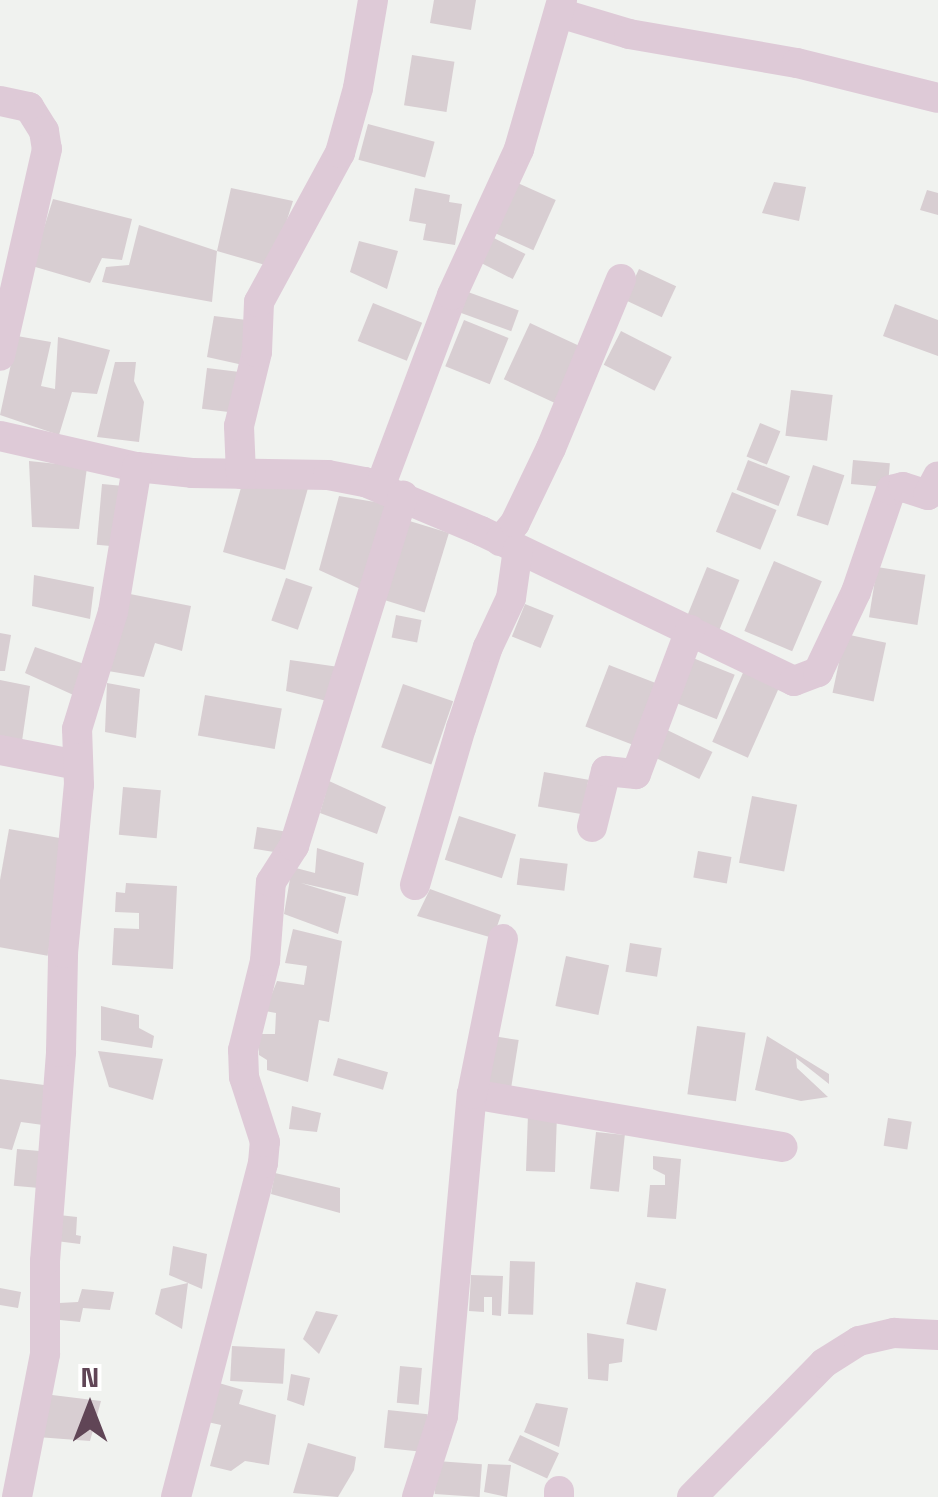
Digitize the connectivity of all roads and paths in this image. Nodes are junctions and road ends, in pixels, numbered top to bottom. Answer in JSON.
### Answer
{"nodes":[{"id":1,"x":373,"y":0,"type":"edge"},
{"id":2,"x":561,"y":7,"type":"edge"},
{"id":3,"x":938,"y":98,"type":"edge"},
{"id":4,"x":0,"y":101,"type":"edge"},
{"id":5,"x":621,"y":280,"type":"dead end"},
{"id":6,"x":0,"y":356,"type":"edge"},
{"id":7,"x":0,"y":436,"type":"edge"},
{"id":8,"x":138,"y":467,"type":"junction"},
{"id":9,"x":241,"y":474,"type":"junction"},
{"id":10,"x":938,"y":476,"type":"edge"},
{"id":11,"x":392,"y":492,"type":"junction"},
{"id":12,"x":509,"y":545,"type":"junction"},
{"id":13,"x":690,"y":630,"type":"junction"},
{"id":14,"x":0,"y":750,"type":"edge"},
{"id":15,"x":78,"y":764,"type":"junction"},
{"id":16,"x":592,"y":827,"type":"dead end"},
{"id":17,"x":416,"y":885,"type":"dead end"},
{"id":18,"x":503,"y":939,"type":"dead end"},
{"id":19,"x":472,"y":1094,"type":"junction"},
{"id":20,"x":783,"y":1147,"type":"dead end"},
{"id":21,"x":938,"y":1335,"type":"edge"},
{"id":22,"x":18,"y":1497,"type":"edge"},
{"id":23,"x":176,"y":1497,"type":"edge"},
{"id":24,"x":417,"y":1497,"type":"edge"},
{"id":25,"x":692,"y":1497,"type":"edge"}],
"edges":[{"from":1,"to":9,"type":"street"},
{"from":2,"to":3,"type":"street"},
{"from":2,"to":11,"type":"street"},
{"from":4,"to":6,"type":"street"},
{"from":5,"to":12,"type":"street"},
{"from":7,"to":8,"type":"street"},
{"from":8,"to":9,"type":"street"},
{"from":8,"to":15,"type":"street"},
{"from":9,"to":11,"type":"street"},
{"from":10,"to":13,"type":"street"},
{"from":11,"to":12,"type":"street"},
{"from":11,"to":23,"type":"street"},
{"from":12,"to":13,"type":"street"},
{"from":12,"to":17,"type":"street"},
{"from":13,"to":16,"type":"street"},
{"from":14,"to":15,"type":"street"},
{"from":15,"to":22,"type":"street"},
{"from":18,"to":19,"type":"street"},
{"from":19,"to":20,"type":"street"},
{"from":19,"to":24,"type":"street"},
{"from":21,"to":25,"type":"street"}]}
